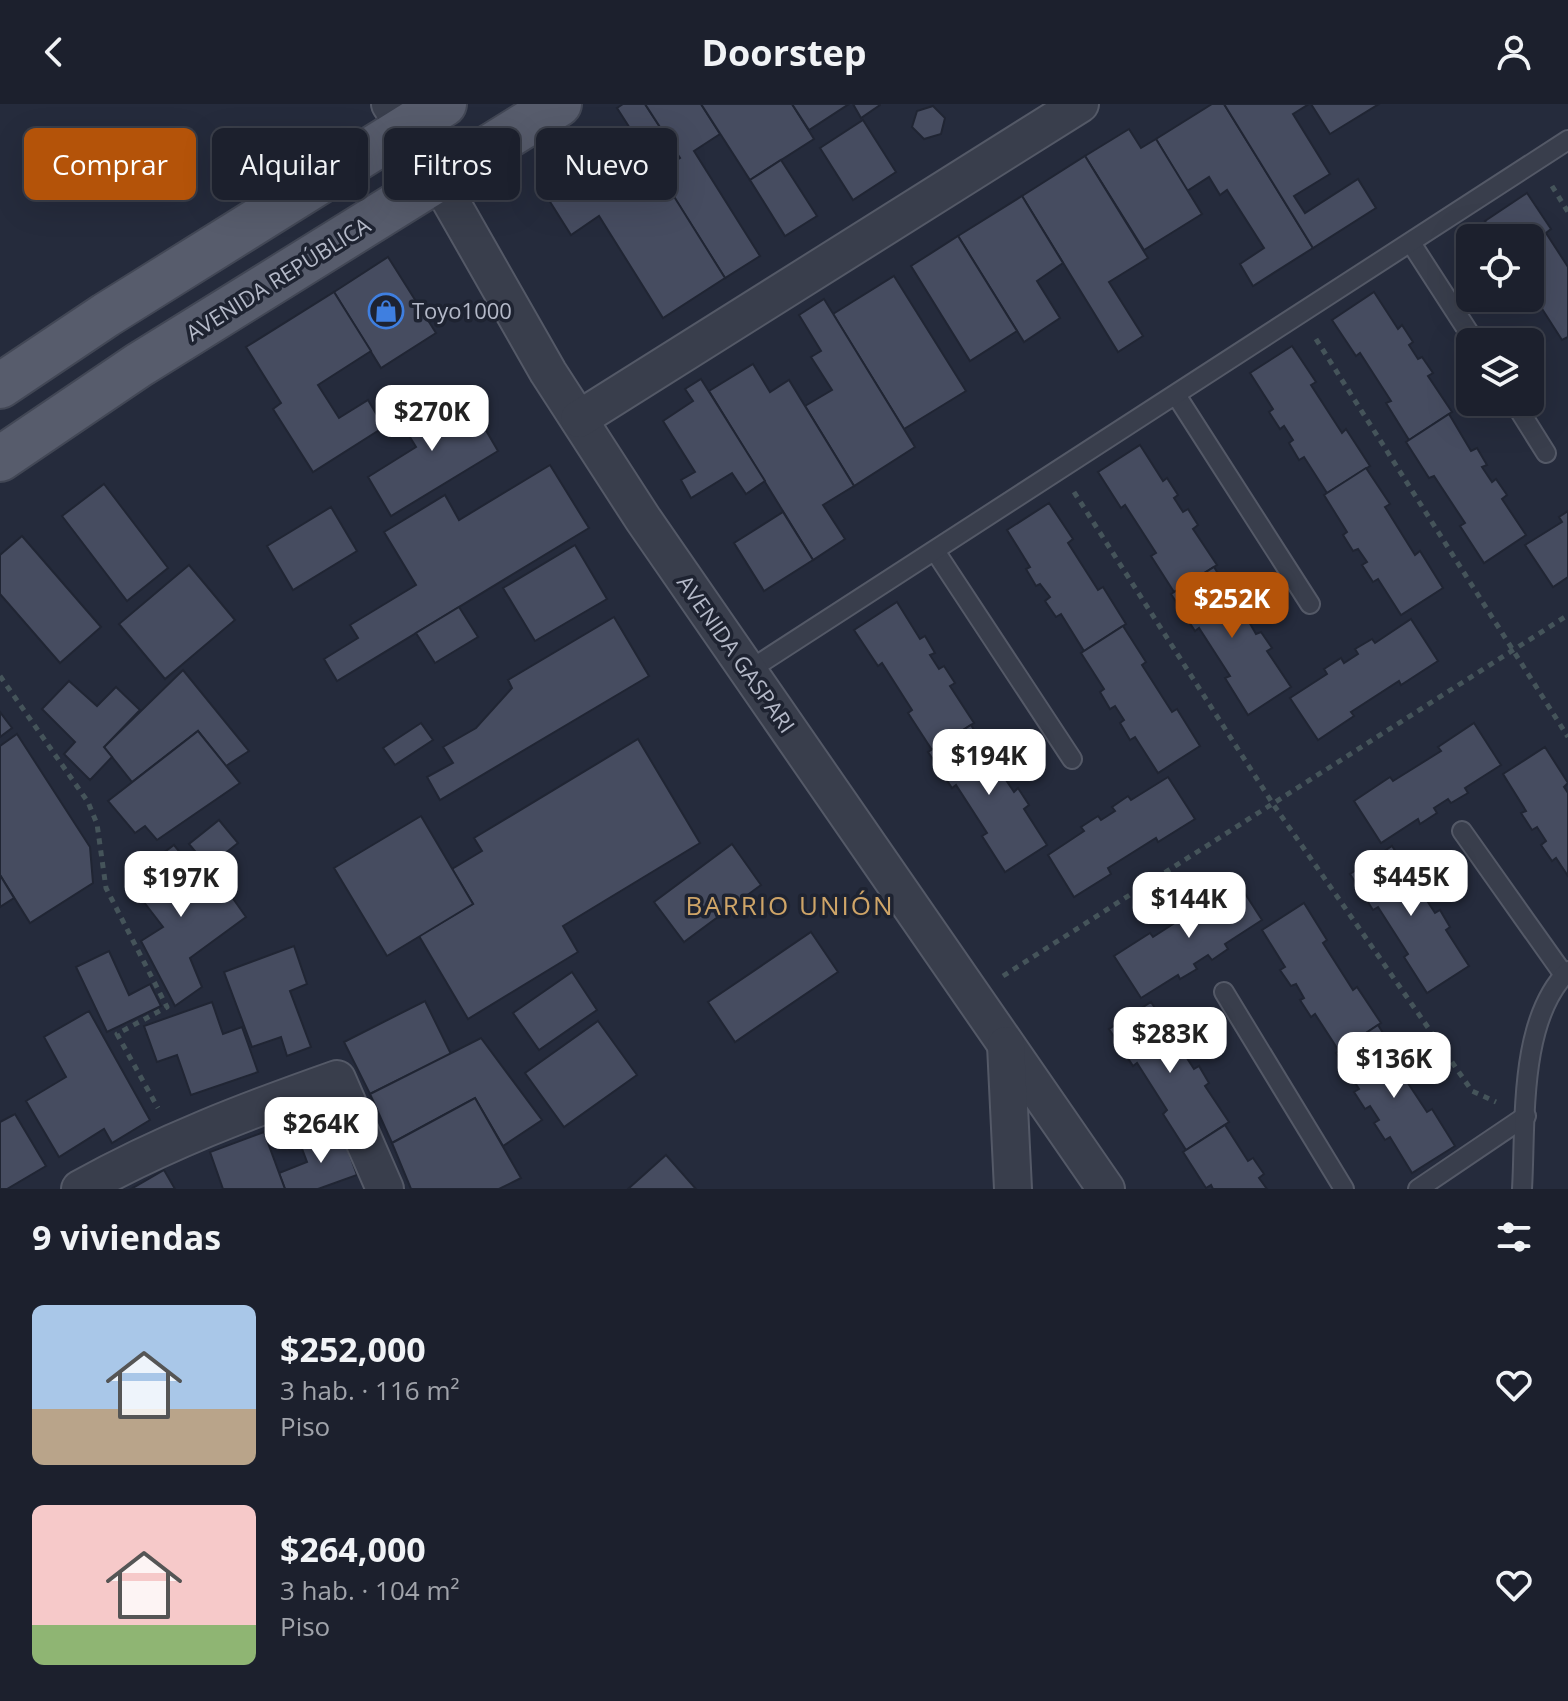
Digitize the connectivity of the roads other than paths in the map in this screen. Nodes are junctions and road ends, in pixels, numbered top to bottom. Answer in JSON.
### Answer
{"nodes":[{"id":1,"x":444,"y":104,"type":"edge"},
{"id":2,"x":559,"y":104,"type":"edge"},
{"id":3,"x":1080,"y":104,"type":"edge"},
{"id":4,"x":397,"y":116,"type":"edge"},
{"id":5,"x":520,"y":128,"type":"edge"},
{"id":6,"x":1568,"y":140,"type":"edge"},
{"id":7,"x":404,"y":200,"type":"edge"},
{"id":8,"x":450,"y":200,"type":"edge"},
{"id":9,"x":1411,"y":243,"type":"junction"},
{"id":10,"x":1466,"y":328,"type":"edge"},
{"id":11,"x":0,"y":386,"type":"edge"},
{"id":12,"x":1176,"y":395,"type":"junction"},
{"id":13,"x":1523,"y":416,"type":"edge"},
{"id":14,"x":579,"y":419,"type":"junction"},
{"id":15,"x":1546,"y":453,"type":"dead end"},
{"id":16,"x":0,"y":459,"type":"edge"},
{"id":17,"x":935,"y":551,"type":"junction"},
{"id":18,"x":1310,"y":604,"type":"dead end"},
{"id":19,"x":748,"y":671,"type":"junction"},
{"id":20,"x":1072,"y":759,"type":"dead end"},
{"id":21,"x":1462,"y":831,"type":"dead end"},
{"id":22,"x":1566,"y":973,"type":"edge"},
{"id":23,"x":1224,"y":992,"type":"dead end"},
{"id":24,"x":1006,"y":1045,"type":"junction"},
{"id":25,"x":1526,"y":1116,"type":"junction"},
{"id":26,"x":80,"y":1189,"type":"edge"},
{"id":27,"x":385,"y":1189,"type":"edge"},
{"id":28,"x":1013,"y":1189,"type":"edge"},
{"id":29,"x":1106,"y":1189,"type":"edge"},
{"id":30,"x":1344,"y":1189,"type":"edge"},
{"id":31,"x":1418,"y":1189,"type":"edge"},
{"id":32,"x":1522,"y":1189,"type":"edge"}],
"edges":[{"from":1,"to":4,"type":"main road"},
{"from":2,"to":5,"type":"main road","name":"AVENIDA REPÚBLICA"},
{"from":3,"to":14,"type":"street"},
{"from":4,"to":11,"type":"main road"},
{"from":6,"to":9,"type":"lane"},
{"from":7,"to":16,"type":"main road","name":"AVENIDA REPÚBLICA"},
{"from":8,"to":14,"type":"street","name":"AVENIDA GASPARI"},
{"from":9,"to":10,"type":"lane"},
{"from":9,"to":12,"type":"lane"},
{"from":12,"to":17,"type":"lane"},
{"from":12,"to":18,"type":"lane"},
{"from":13,"to":15,"type":"lane"},
{"from":14,"to":19,"type":"street","name":"AVENIDA GASPARI"},
{"from":17,"to":19,"type":"lane"},
{"from":17,"to":20,"type":"lane"},
{"from":19,"to":24,"type":"street","name":"AVENIDA GASPARI"},
{"from":21,"to":22,"type":"lane"},
{"from":22,"to":25,"type":"lane"},
{"from":23,"to":30,"type":"lane"},
{"from":24,"to":28,"type":"street"},
{"from":24,"to":29,"type":"street","name":"AVENIDA GASPARI"},
{"from":25,"to":31,"type":"lane"},
{"from":25,"to":32,"type":"lane"},
{"from":26,"to":27,"type":"street"}]}
